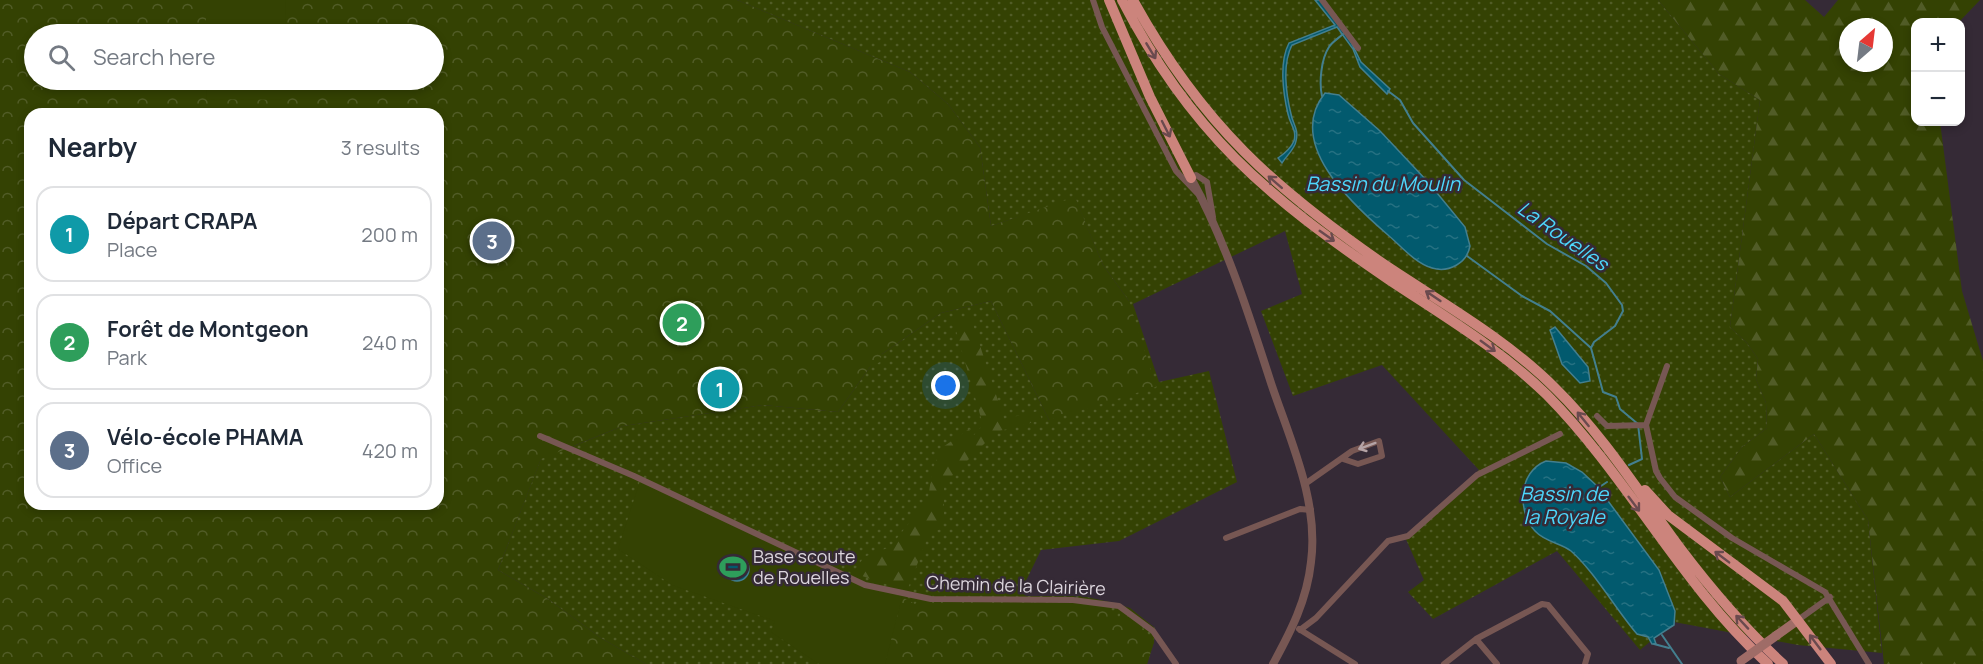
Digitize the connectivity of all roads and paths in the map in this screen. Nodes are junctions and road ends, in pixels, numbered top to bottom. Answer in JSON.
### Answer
{"nodes":[{"id":1,"x":1093,"y":0,"type":"edge"},
{"id":2,"x":1109,"y":0,"type":"edge"},
{"id":3,"x":1122,"y":0,"type":"edge"},
{"id":4,"x":1133,"y":0,"type":"edge"},
{"id":5,"x":1322,"y":0,"type":"edge"},
{"id":6,"x":1358,"y":48,"type":"dead end"},
{"id":7,"x":1187,"y":179,"type":"junction"},
{"id":8,"x":1213,"y":218,"type":"junction"},
{"id":9,"x":1667,"y":366,"type":"dead end"},
{"id":10,"x":1597,"y":416,"type":"dead end"},
{"id":11,"x":1646,"y":424,"type":"junction"},
{"id":12,"x":1560,"y":434,"type":"dead end"},
{"id":13,"x":540,"y":436,"type":"dead end"},
{"id":14,"x":1602,"y":444,"type":"junction"},
{"id":15,"x":1343,"y":459,"type":"junction"},
{"id":16,"x":1305,"y":484,"type":"junction"},
{"id":17,"x":1311,"y":510,"type":"junction"},
{"id":18,"x":1226,"y":538,"type":"dead end"},
{"id":19,"x":1830,"y":597,"type":"junction"},
{"id":20,"x":1798,"y":620,"type":"junction"},
{"id":21,"x":1297,"y":628,"type":"junction"},
{"id":22,"x":1476,"y":639,"type":"junction"},
{"id":23,"x":1739,"y":663,"type":"edge"},
{"id":24,"x":1176,"y":664,"type":"edge"},
{"id":25,"x":1273,"y":664,"type":"edge"},
{"id":26,"x":1355,"y":664,"type":"edge"},
{"id":27,"x":1444,"y":664,"type":"edge"},
{"id":28,"x":1497,"y":664,"type":"edge"},
{"id":29,"x":1585,"y":664,"type":"edge"},
{"id":30,"x":1767,"y":664,"type":"edge"},
{"id":31,"x":1783,"y":664,"type":"edge"},
{"id":32,"x":1831,"y":664,"type":"edge"},
{"id":33,"x":1869,"y":664,"type":"edge"}],
"edges":[{"from":1,"to":7,"type":"street"},
{"from":2,"to":7,"type":"highway","one_way":true},
{"from":3,"to":30,"type":"highway","one_way":true},
{"from":14,"to":4,"type":"highway","one_way":true},
{"from":5,"to":6,"type":"street"},
{"from":7,"to":8,"type":"street"},
{"from":7,"to":8,"type":"street"},
{"from":8,"to":16,"type":"street"},
{"from":9,"to":11,"type":"street"},
{"from":10,"to":11,"type":"street"},
{"from":11,"to":19,"type":"street"},
{"from":12,"to":21,"type":"street"},
{"from":13,"to":24,"type":"street","name":"Chemin de la Clairière"},
{"from":20,"to":14,"type":"highway","one_way":true},
{"from":31,"to":14,"type":"highway","one_way":true},
{"from":15,"to":15,"type":"street","one_way":true},
{"from":15,"to":16,"type":"street"},
{"from":16,"to":17,"type":"street"},
{"from":17,"to":18,"type":"street"},
{"from":17,"to":21,"type":"street"},
{"from":19,"to":20,"type":"street"},
{"from":19,"to":33,"type":"street"},
{"from":20,"to":23,"type":"main road","bridge":true},
{"from":32,"to":20,"type":"highway","one_way":true},
{"from":21,"to":25,"type":"street"},
{"from":21,"to":26,"type":"street"},
{"from":22,"to":27,"type":"street"},
{"from":22,"to":28,"type":"street"},
{"from":22,"to":29,"type":"street"}]}
